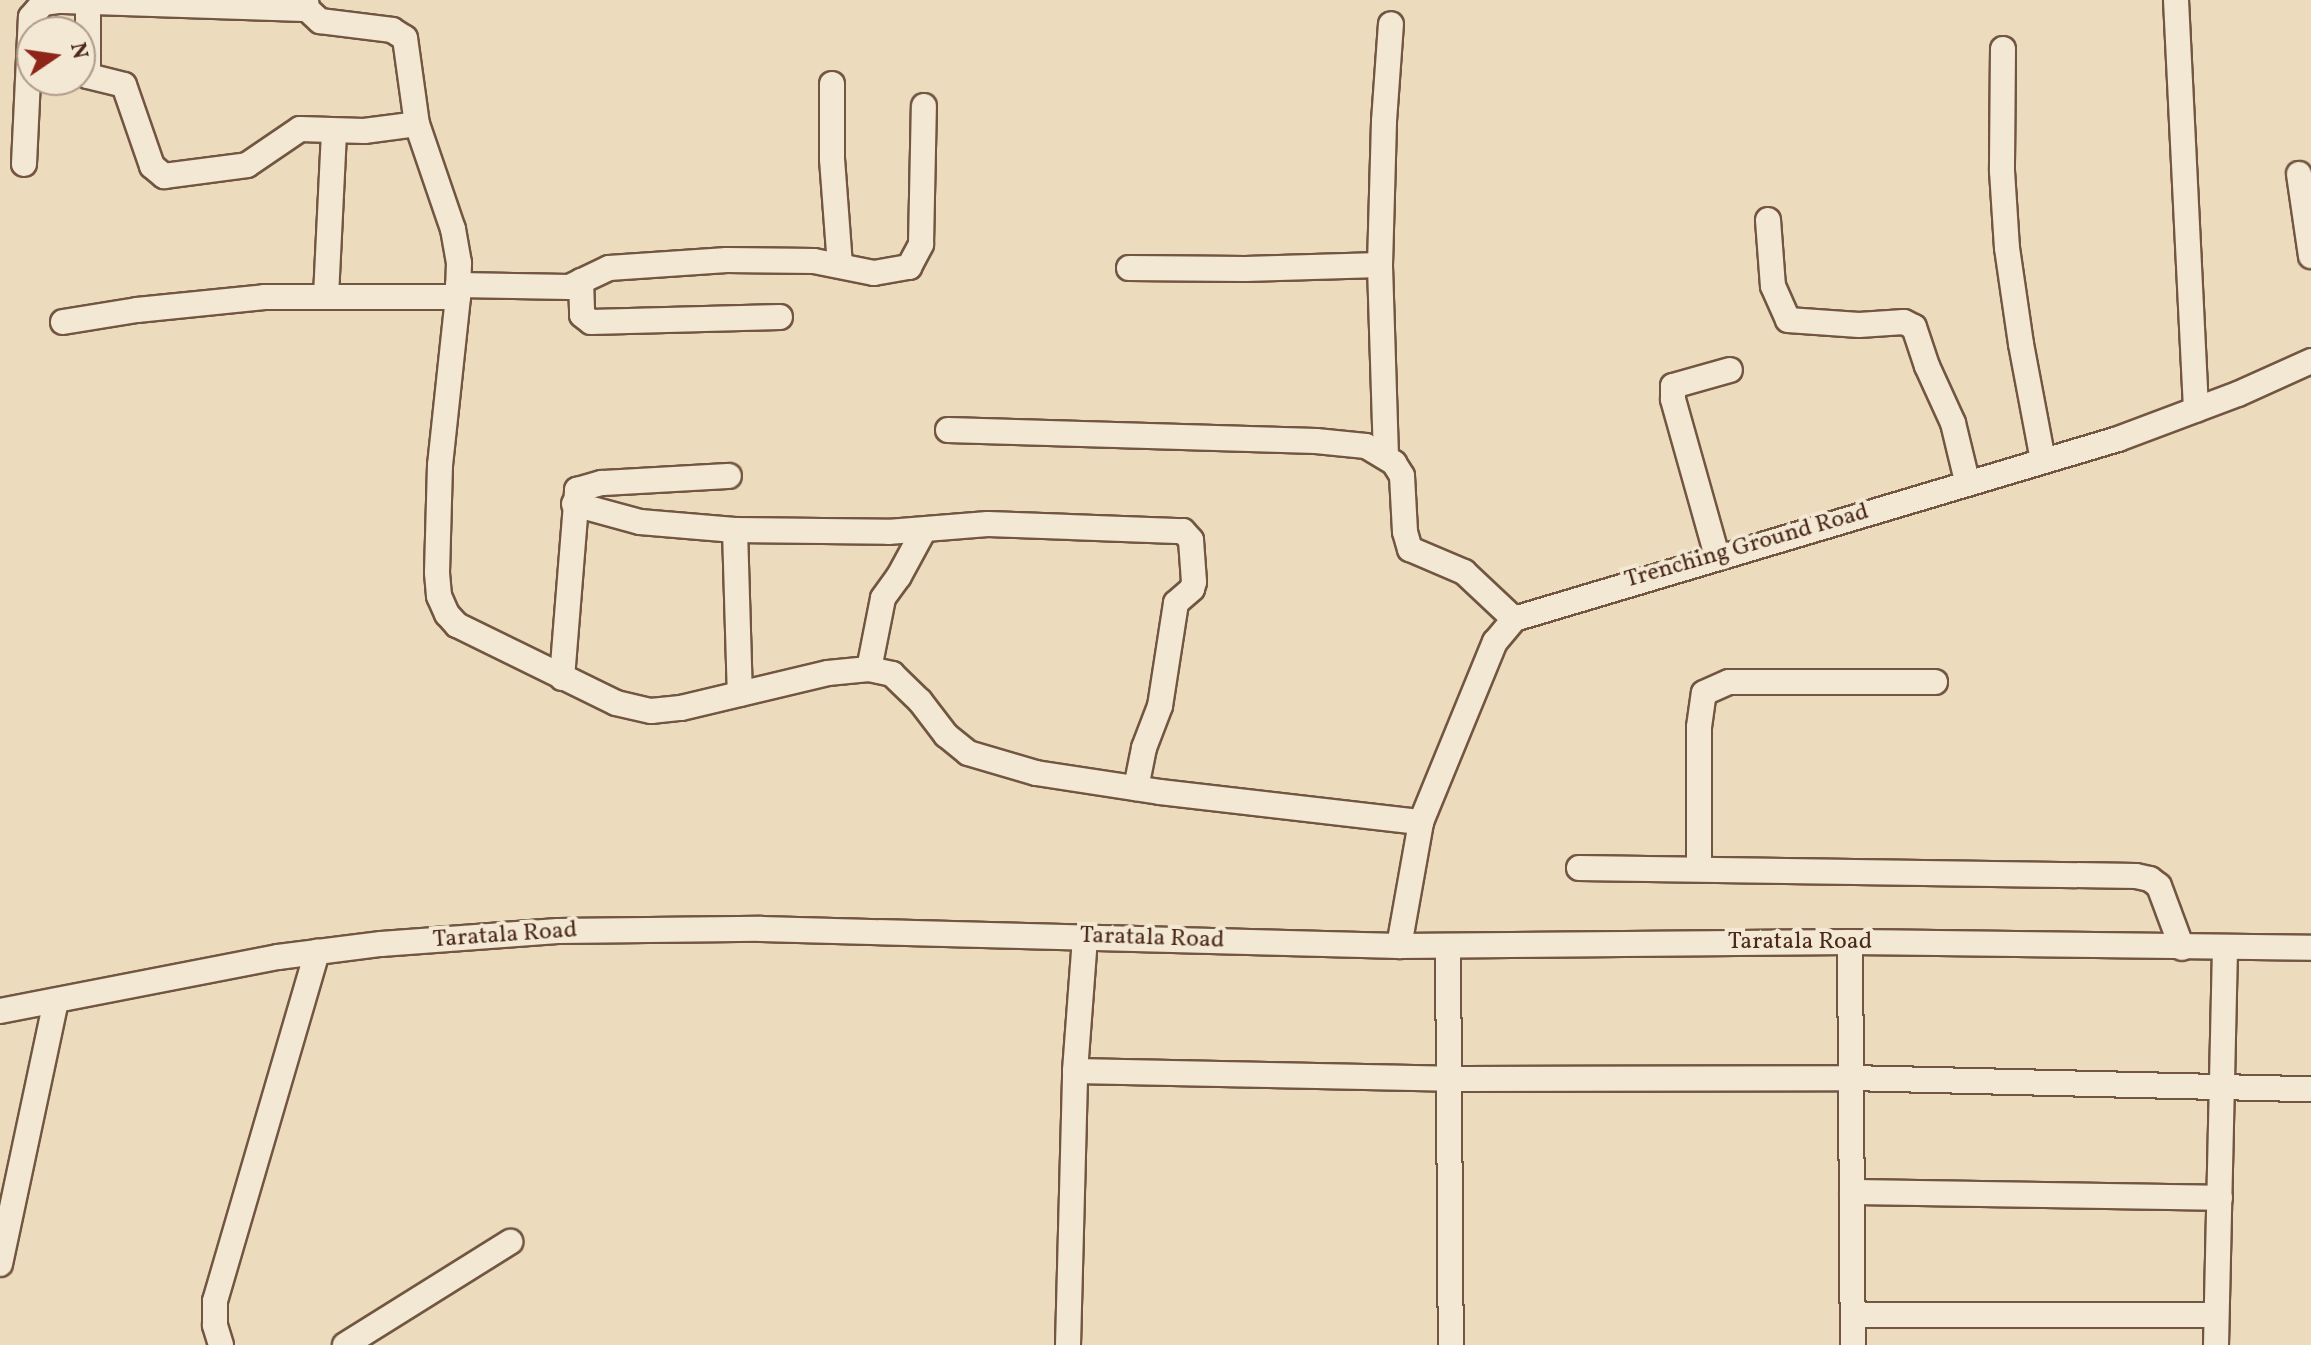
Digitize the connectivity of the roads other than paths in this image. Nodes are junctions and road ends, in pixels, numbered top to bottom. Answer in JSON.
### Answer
{"nodes":[{"id":1,"x":2176,"y":0,"type":"edge"},
{"id":2,"x":88,"y":2,"type":"junction"},
{"id":3,"x":307,"y":4,"type":"edge"},
{"id":4,"x":1391,"y":24,"type":"dead end"},
{"id":5,"x":2003,"y":49,"type":"dead end"},
{"id":6,"x":832,"y":84,"type":"dead end"},
{"id":7,"x":924,"y":106,"type":"dead end"},
{"id":8,"x":417,"y":124,"type":"junction"},
{"id":9,"x":334,"y":132,"type":"junction"},
{"id":10,"x":24,"y":164,"type":"dead end"},
{"id":11,"x":2299,"y":174,"type":"dead end"},
{"id":12,"x":1768,"y":220,"type":"dead end"},
{"id":13,"x":2311,"y":256,"type":"edge"},
{"id":14,"x":1380,"y":265,"type":"junction"},
{"id":15,"x":840,"y":266,"type":"junction"},
{"id":16,"x":1129,"y":268,"type":"dead end"},
{"id":17,"x":581,"y":281,"type":"junction"},
{"id":18,"x":458,"y":291,"type":"junction"},
{"id":19,"x":326,"y":296,"type":"junction"},
{"id":20,"x":780,"y":317,"type":"dead end"},
{"id":21,"x":63,"y":322,"type":"dead end"},
{"id":22,"x":2311,"y":361,"type":"edge"},
{"id":23,"x":1730,"y":370,"type":"dead end"},
{"id":24,"x":2196,"y":410,"type":"junction"},
{"id":25,"x":948,"y":430,"type":"dead end"},
{"id":26,"x":1386,"y":457,"type":"junction"},
{"id":27,"x":2043,"y":460,"type":"junction"},
{"id":28,"x":729,"y":476,"type":"dead end"},
{"id":29,"x":1967,"y":481,"type":"junction"},
{"id":30,"x":574,"y":504,"type":"junction"},
{"id":31,"x":735,"y":530,"type":"junction"},
{"id":32,"x":924,"y":530,"type":"junction"},
{"id":33,"x":1717,"y":556,"type":"junction"},
{"id":34,"x":1514,"y":619,"type":"junction"},
{"id":35,"x":869,"y":669,"type":"junction"},
{"id":36,"x":562,"y":678,"type":"junction"},
{"id":37,"x":1935,"y":682,"type":"dead end"},
{"id":38,"x":740,"y":694,"type":"junction"},
{"id":39,"x":1136,"y":788,"type":"junction"},
{"id":40,"x":1421,"y":822,"type":"junction"},
{"id":41,"x":1579,"y":868,"type":"dead end"},
{"id":42,"x":1699,"y":869,"type":"junction"},
{"id":43,"x":1085,"y":937,"type":"junction"},
{"id":44,"x":1850,"y":942,"type":"junction"},
{"id":45,"x":1399,"y":946,"type":"junction"},
{"id":46,"x":1448,"y":946,"type":"junction"},
{"id":47,"x":2182,"y":948,"type":"junction"},
{"id":48,"x":2225,"y":948,"type":"junction"},
{"id":49,"x":2311,"y":948,"type":"edge"},
{"id":50,"x":317,"y":952,"type":"junction"},
{"id":51,"x":56,"y":1001,"type":"junction"},
{"id":52,"x":0,"y":1011,"type":"edge"},
{"id":53,"x":1075,"y":1071,"type":"junction"},
{"id":54,"x":1850,"y":1078,"type":"junction"},
{"id":55,"x":1447,"y":1079,"type":"junction"},
{"id":56,"x":2224,"y":1087,"type":"junction"},
{"id":57,"x":2311,"y":1089,"type":"edge"},
{"id":58,"x":1852,"y":1192,"type":"junction"},
{"id":59,"x":2220,"y":1198,"type":"junction"},
{"id":60,"x":510,"y":1242,"type":"dead end"},
{"id":61,"x":0,"y":1264,"type":"edge"},
{"id":62,"x":1853,"y":1315,"type":"junction"},
{"id":63,"x":2216,"y":1315,"type":"junction"},
{"id":64,"x":221,"y":1345,"type":"edge"},
{"id":65,"x":345,"y":1345,"type":"edge"},
{"id":66,"x":1068,"y":1345,"type":"edge"},
{"id":67,"x":1451,"y":1345,"type":"edge"},
{"id":68,"x":1853,"y":1345,"type":"edge"},
{"id":69,"x":2216,"y":1345,"type":"edge"}],
"edges":[{"from":1,"to":24,"type":"street"},
{"from":2,"to":3,"type":"street"},
{"from":2,"to":9,"type":"street"},
{"from":2,"to":10,"type":"street"},
{"from":3,"to":8,"type":"street"},
{"from":4,"to":14,"type":"street"},
{"from":5,"to":27,"type":"street"},
{"from":6,"to":15,"type":"street"},
{"from":7,"to":15,"type":"street"},
{"from":8,"to":9,"type":"street"},
{"from":8,"to":18,"type":"street"},
{"from":9,"to":19,"type":"street"},
{"from":11,"to":13,"type":"street"},
{"from":12,"to":29,"type":"street"},
{"from":14,"to":16,"type":"street"},
{"from":14,"to":26,"type":"street"},
{"from":15,"to":17,"type":"street"},
{"from":17,"to":18,"type":"street"},
{"from":17,"to":20,"type":"street"},
{"from":18,"to":19,"type":"street"},
{"from":18,"to":36,"type":"street"},
{"from":19,"to":21,"type":"street"},
{"from":22,"to":24,"type":"street","name":"Trenching Ground Road"},
{"from":23,"to":33,"type":"street"},
{"from":24,"to":27,"type":"street","name":"Trenching Ground Road"},
{"from":25,"to":26,"type":"street"},
{"from":26,"to":34,"type":"street"},
{"from":27,"to":29,"type":"street","name":"Trenching Ground Road"},
{"from":28,"to":30,"type":"street"},
{"from":29,"to":33,"type":"street","name":"Trenching Ground Road"},
{"from":30,"to":31,"type":"street"},
{"from":30,"to":36,"type":"street"},
{"from":31,"to":32,"type":"street"},
{"from":31,"to":38,"type":"street"},
{"from":32,"to":35,"type":"street"},
{"from":32,"to":39,"type":"street"},
{"from":33,"to":34,"type":"street","name":"Trenching Ground Road"},
{"from":34,"to":40,"type":"street"},
{"from":35,"to":38,"type":"street"},
{"from":35,"to":39,"type":"street"},
{"from":36,"to":38,"type":"street"},
{"from":37,"to":42,"type":"street"},
{"from":39,"to":40,"type":"street"},
{"from":40,"to":45,"type":"street"},
{"from":41,"to":42,"type":"street"},
{"from":42,"to":47,"type":"street"},
{"from":43,"to":45,"type":"street","name":"Taratala Road"},
{"from":43,"to":50,"type":"street","name":"Taratala Road"},
{"from":43,"to":53,"type":"street"},
{"from":44,"to":46,"type":"street","name":"Taratala Road"},
{"from":44,"to":47,"type":"street","name":"Taratala Road"},
{"from":44,"to":54,"type":"street"},
{"from":45,"to":46,"type":"street","name":"Taratala Road"},
{"from":46,"to":55,"type":"street"},
{"from":47,"to":48,"type":"street","name":"Taratala Road"},
{"from":48,"to":49,"type":"street","name":"Taratala Road"},
{"from":48,"to":56,"type":"street"},
{"from":50,"to":51,"type":"street","name":"Taratala Road"},
{"from":50,"to":64,"type":"street"},
{"from":51,"to":52,"type":"street","name":"Taratala Road"},
{"from":51,"to":61,"type":"street"},
{"from":53,"to":55,"type":"street"},
{"from":53,"to":66,"type":"street"},
{"from":54,"to":55,"type":"street"},
{"from":54,"to":56,"type":"street"},
{"from":54,"to":58,"type":"street"},
{"from":55,"to":67,"type":"street"},
{"from":56,"to":57,"type":"street"},
{"from":56,"to":59,"type":"street"},
{"from":58,"to":59,"type":"street"},
{"from":58,"to":62,"type":"street"},
{"from":59,"to":63,"type":"street"},
{"from":60,"to":65,"type":"street"},
{"from":62,"to":63,"type":"street"},
{"from":62,"to":68,"type":"street"},
{"from":63,"to":69,"type":"street"}]}
